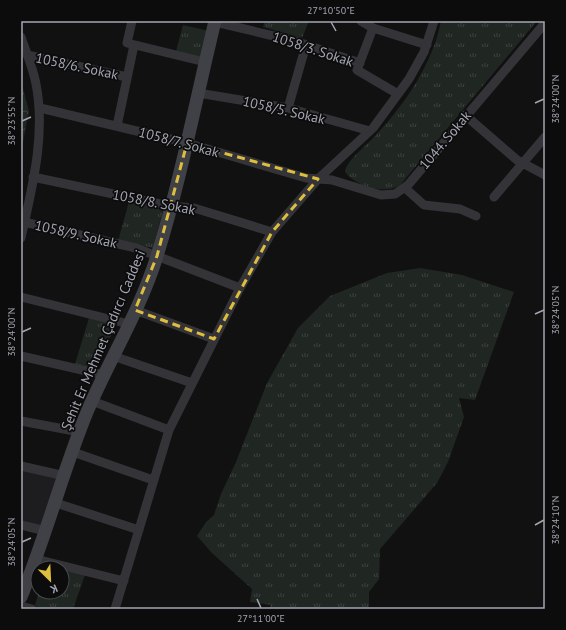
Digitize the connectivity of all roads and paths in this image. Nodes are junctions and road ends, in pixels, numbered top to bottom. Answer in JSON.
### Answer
{"nodes":[{"id":1,"x":132,"y":21,"type":"edge"},
{"id":2,"x":215,"y":21,"type":"edge"},
{"id":3,"x":361,"y":21,"type":"edge"},
{"id":4,"x":434,"y":21,"type":"edge"},
{"id":5,"x":545,"y":23,"type":"edge"},
{"id":6,"x":373,"y":28,"type":"junction"},
{"id":7,"x":21,"y":37,"type":"edge"},
{"id":8,"x":134,"y":45,"type":"junction"},
{"id":9,"x":306,"y":45,"type":"junction"},
{"id":10,"x":427,"y":45,"type":"junction"},
{"id":11,"x":27,"y":56,"type":"junction"},
{"id":12,"x":205,"y":62,"type":"junction"},
{"id":13,"x":360,"y":63,"type":"junction"},
{"id":14,"x":127,"y":77,"type":"junction"},
{"id":15,"x":198,"y":93,"type":"junction"},
{"id":16,"x":398,"y":94,"type":"junction"},
{"id":17,"x":40,"y":108,"type":"junction"},
{"id":18,"x":288,"y":108,"type":"junction"},
{"id":19,"x":465,"y":116,"type":"junction"},
{"id":20,"x":117,"y":126,"type":"junction"},
{"id":21,"x":370,"y":131,"type":"junction"},
{"id":22,"x":545,"y":137,"type":"edge"},
{"id":23,"x":187,"y":143,"type":"junction"},
{"id":24,"x":523,"y":163,"type":"junction"},
{"id":25,"x":545,"y":174,"type":"edge"},
{"id":26,"x":33,"y":177,"type":"junction"},
{"id":27,"x":318,"y":179,"type":"junction"},
{"id":28,"x":404,"y":188,"type":"junction"},
{"id":29,"x":494,"y":197,"type":"dead end"},
{"id":30,"x":170,"y":206,"type":"junction"},
{"id":31,"x":476,"y":216,"type":"dead end"},
{"id":32,"x":24,"y":222,"type":"junction"},
{"id":33,"x":272,"y":232,"type":"junction"},
{"id":34,"x":21,"y":238,"type":"edge"},
{"id":35,"x":157,"y":256,"type":"junction"},
{"id":36,"x":240,"y":288,"type":"junction"},
{"id":37,"x":21,"y":298,"type":"edge"},
{"id":38,"x":135,"y":310,"type":"junction"},
{"id":39,"x":129,"y":324,"type":"junction"},
{"id":40,"x":214,"y":339,"type":"junction"},
{"id":41,"x":21,"y":356,"type":"edge"},
{"id":42,"x":113,"y":356,"type":"junction"},
{"id":43,"x":104,"y":375,"type":"junction"},
{"id":44,"x":192,"y":383,"type":"junction"},
{"id":45,"x":92,"y":402,"type":"junction"},
{"id":46,"x":21,"y":421,"type":"edge"},
{"id":47,"x":170,"y":430,"type":"junction"},
{"id":48,"x":80,"y":432,"type":"junction"},
{"id":49,"x":73,"y":452,"type":"junction"},
{"id":50,"x":21,"y":466,"type":"edge"},
{"id":51,"x":65,"y":476,"type":"junction"},
{"id":52,"x":153,"y":480,"type":"junction"},
{"id":53,"x":56,"y":503,"type":"junction"},
{"id":54,"x":21,"y":525,"type":"edge"},
{"id":55,"x":139,"y":530,"type":"junction"},
{"id":56,"x":46,"y":531,"type":"junction"},
{"id":57,"x":36,"y":559,"type":"junction"},
{"id":58,"x":124,"y":581,"type":"junction"},
{"id":59,"x":22,"y":590,"type":"edge"},
{"id":60,"x":21,"y":606,"type":"edge"},
{"id":61,"x":32,"y":609,"type":"edge"},
{"id":62,"x":115,"y":609,"type":"edge"}],
"edges":[{"from":1,"to":8,"type":"street"},
{"from":2,"to":9,"type":"street","name":"1058/3. Sokak"},
{"from":2,"to":12,"type":"main road","name":"Şehit Er Mehmet Çadırcı Caddesi"},
{"from":3,"to":6,"type":"street"},
{"from":4,"to":10,"type":"street"},
{"from":5,"to":19,"type":"street","name":"1044. Sokak"},
{"from":6,"to":10,"type":"street"},
{"from":6,"to":13,"type":"street"},
{"from":7,"to":11,"type":"street"},
{"from":8,"to":12,"type":"street"},
{"from":8,"to":14,"type":"street"},
{"from":9,"to":13,"type":"street","name":"1058/3. Sokak"},
{"from":9,"to":18,"type":"street"},
{"from":10,"to":16,"type":"street"},
{"from":11,"to":14,"type":"street","name":"1058/6. Sokak"},
{"from":11,"to":17,"type":"street"},
{"from":12,"to":15,"type":"main road","name":"Şehit Er Mehmet Çadırcı Caddesi"},
{"from":13,"to":16,"type":"street","name":"1058/3. Sokak"},
{"from":14,"to":20,"type":"street"},
{"from":15,"to":18,"type":"street","name":"1058/5. Sokak"},
{"from":15,"to":23,"type":"main road","name":"Şehit Er Mehmet Çadırcı Caddesi"},
{"from":16,"to":21,"type":"street"},
{"from":17,"to":20,"type":"street","name":"1058/7. Sokak"},
{"from":17,"to":26,"type":"street"},
{"from":18,"to":21,"type":"street","name":"1058/5. Sokak"},
{"from":19,"to":24,"type":"street"},
{"from":19,"to":28,"type":"street","name":"1044. Sokak"},
{"from":20,"to":23,"type":"street","name":"1058/7. Sokak"},
{"from":21,"to":27,"type":"street"},
{"from":22,"to":24,"type":"street"},
{"from":23,"to":27,"type":"street","name":"1058/7. Sokak"},
{"from":23,"to":30,"type":"main road","name":"Şehit Er Mehmet Çadırcı Caddesi"},
{"from":24,"to":25,"type":"street"},
{"from":24,"to":29,"type":"street"},
{"from":26,"to":30,"type":"street","name":"1058/8. Sokak"},
{"from":26,"to":32,"type":"street"},
{"from":27,"to":28,"type":"street","name":"1044. Sokak"},
{"from":27,"to":33,"type":"street"},
{"from":28,"to":31,"type":"street"},
{"from":30,"to":33,"type":"street","name":"1058/8. Sokak"},
{"from":30,"to":35,"type":"main road","name":"Şehit Er Mehmet Çadırcı Caddesi"},
{"from":32,"to":34,"type":"street"},
{"from":32,"to":35,"type":"street","name":"1058/9. Sokak"},
{"from":33,"to":36,"type":"street"},
{"from":35,"to":36,"type":"street","name":"1058/9. Sokak"},
{"from":35,"to":38,"type":"main road","name":"Şehit Er Mehmet Çadırcı Caddesi"},
{"from":36,"to":40,"type":"street"},
{"from":37,"to":39,"type":"street"},
{"from":38,"to":39,"type":"main road","name":"Şehit Er Mehmet Çadırcı Caddesi"},
{"from":38,"to":40,"type":"street"},
{"from":39,"to":42,"type":"main road","name":"Şehit Er Mehmet Çadırcı Caddesi"},
{"from":40,"to":44,"type":"street"},
{"from":41,"to":43,"type":"street"},
{"from":42,"to":43,"type":"main road","name":"Şehit Er Mehmet Çadırcı Caddesi"},
{"from":42,"to":44,"type":"street"},
{"from":43,"to":45,"type":"main road","name":"Şehit Er Mehmet Çadırcı Caddesi"},
{"from":44,"to":47,"type":"street"},
{"from":45,"to":47,"type":"street"},
{"from":45,"to":48,"type":"main road","name":"Şehit Er Mehmet Çadırcı Caddesi"},
{"from":46,"to":48,"type":"street"},
{"from":47,"to":52,"type":"street"},
{"from":48,"to":49,"type":"main road","name":"Şehit Er Mehmet Çadırcı Caddesi"},
{"from":49,"to":51,"type":"main road","name":"Şehit Er Mehmet Çadırcı Caddesi"},
{"from":49,"to":52,"type":"street"},
{"from":50,"to":51,"type":"street"},
{"from":51,"to":53,"type":"main road","name":"Şehit Er Mehmet Çadırcı Caddesi"},
{"from":52,"to":55,"type":"street"},
{"from":53,"to":55,"type":"street"},
{"from":53,"to":56,"type":"main road","name":"Şehit Er Mehmet Çadırcı Caddesi"},
{"from":54,"to":56,"type":"street"},
{"from":55,"to":58,"type":"street"},
{"from":56,"to":57,"type":"main road","name":"Şehit Er Mehmet Çadırcı Caddesi"},
{"from":57,"to":58,"type":"street"},
{"from":57,"to":59,"type":"main road","name":"Şehit Er Mehmet Çadırcı Caddesi"},
{"from":58,"to":62,"type":"street"},
{"from":60,"to":61,"type":"street"}]}
